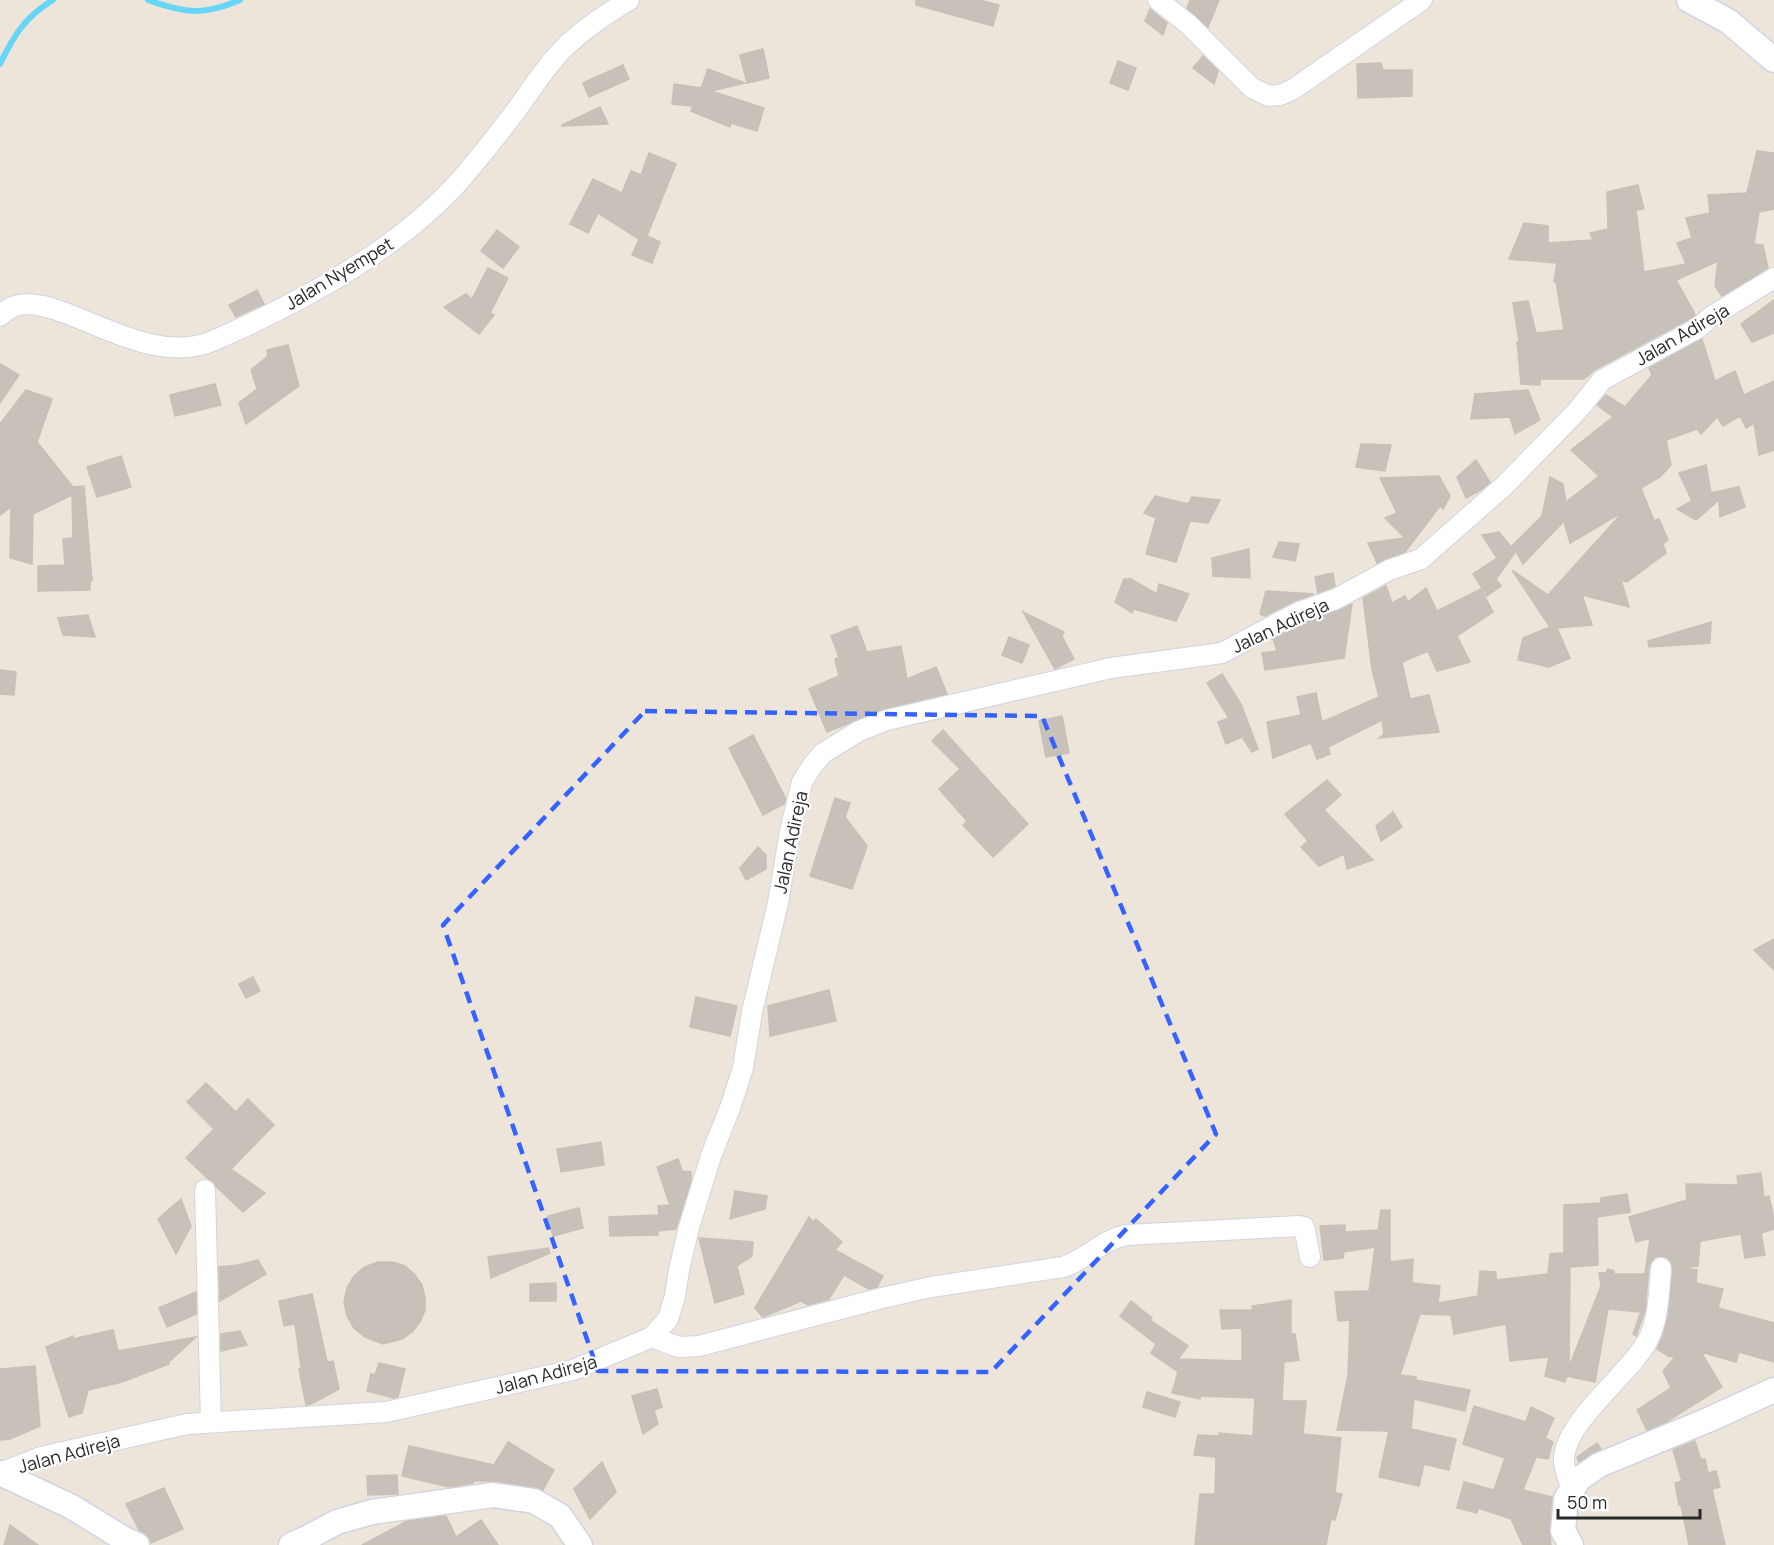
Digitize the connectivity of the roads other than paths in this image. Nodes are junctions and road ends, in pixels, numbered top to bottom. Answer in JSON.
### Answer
{"nodes":[{"id":1,"x":629,"y":0,"type":"edge"},
{"id":2,"x":1158,"y":0,"type":"edge"},
{"id":3,"x":1422,"y":0,"type":"edge"},
{"id":4,"x":1689,"y":0,"type":"edge"},
{"id":5,"x":1774,"y":60,"type":"edge"},
{"id":6,"x":1774,"y":278,"type":"edge"},
{"id":7,"x":0,"y":316,"type":"edge"},
{"id":8,"x":205,"y":1190,"type":"dead end"},
{"id":9,"x":1310,"y":1257,"type":"dead end"},
{"id":10,"x":1661,"y":1268,"type":"dead end"},
{"id":11,"x":652,"y":1337,"type":"junction"},
{"id":12,"x":1774,"y":1390,"type":"edge"},
{"id":13,"x":211,"y":1422,"type":"junction"},
{"id":14,"x":0,"y":1473,"type":"edge"},
{"id":15,"x":1572,"y":1490,"type":"junction"},
{"id":16,"x":137,"y":1545,"type":"edge"},
{"id":17,"x":291,"y":1545,"type":"edge"},
{"id":18,"x":579,"y":1545,"type":"edge"},
{"id":19,"x":1571,"y":1545,"type":"edge"}],
"edges":[{"from":1,"to":7,"type":"street","name":"Jalan Nyempet"},
{"from":2,"to":3,"type":"street"},
{"from":4,"to":5,"type":"street"},
{"from":6,"to":11,"type":"street","name":"Jalan Adireja"},
{"from":8,"to":13,"type":"street"},
{"from":9,"to":11,"type":"street"},
{"from":10,"to":15,"type":"street"},
{"from":11,"to":13,"type":"street","name":"Jalan Adireja"},
{"from":12,"to":15,"type":"street"},
{"from":13,"to":14,"type":"street","name":"Jalan Adireja"},
{"from":14,"to":16,"type":"street"},
{"from":15,"to":19,"type":"street"},
{"from":17,"to":18,"type":"street"}]}
